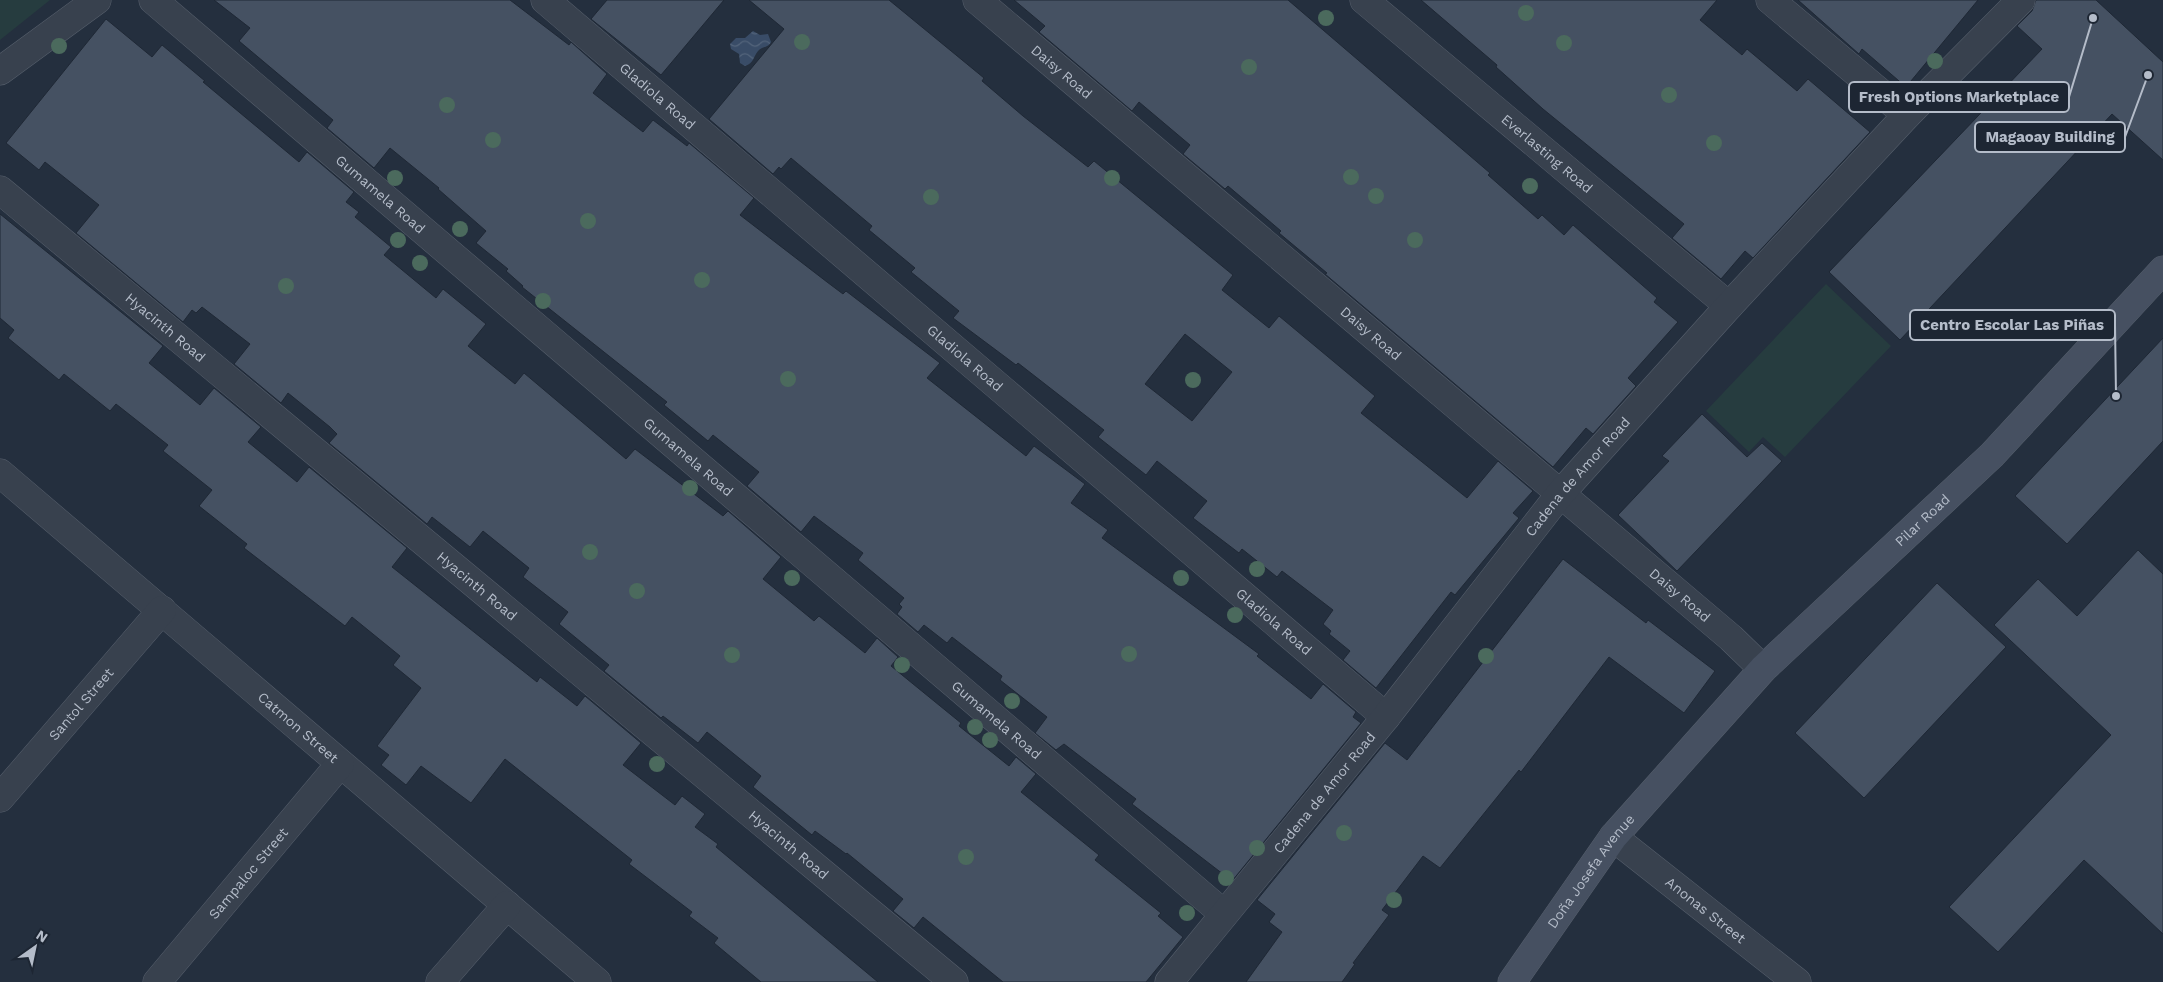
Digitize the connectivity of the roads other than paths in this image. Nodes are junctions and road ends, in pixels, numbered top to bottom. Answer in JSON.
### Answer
{"nodes":[{"id":1,"x":97,"y":0,"type":"edge"},
{"id":2,"x":153,"y":0,"type":"edge"},
{"id":3,"x":545,"y":0,"type":"edge"},
{"id":4,"x":977,"y":0,"type":"edge"},
{"id":5,"x":1364,"y":0,"type":"edge"},
{"id":6,"x":1770,"y":0,"type":"edge"},
{"id":7,"x":2021,"y":0,"type":"edge"},
{"id":8,"x":0,"y":71,"type":"edge"},
{"id":9,"x":1907,"y":115,"type":"junction"},
{"id":10,"x":0,"y":190,"type":"edge"},
{"id":11,"x":2163,"y":270,"type":"edge"},
{"id":12,"x":1729,"y":306,"type":"junction"},
{"id":13,"x":0,"y":473,"type":"edge"},
{"id":14,"x":1560,"y":494,"type":"junction"},
{"id":15,"x":162,"y":610,"type":"junction"},
{"id":16,"x":1762,"y":669,"type":"junction"},
{"id":17,"x":1386,"y":718,"type":"junction"},
{"id":18,"x":340,"y":764,"type":"junction"},
{"id":19,"x":1678,"y":766,"type":"joint"},
{"id":20,"x":0,"y":798,"type":"edge"},
{"id":21,"x":1613,"y":837,"type":"junction"},
{"id":22,"x":507,"y":905,"type":"junction"},
{"id":23,"x":1224,"y":914,"type":"junction"},
{"id":24,"x":157,"y":982,"type":"edge"},
{"id":25,"x":440,"y":982,"type":"edge"},
{"id":26,"x":596,"y":982,"type":"edge"},
{"id":27,"x":954,"y":982,"type":"edge"},
{"id":28,"x":1169,"y":982,"type":"edge"},
{"id":29,"x":1512,"y":982,"type":"edge"},
{"id":30,"x":1797,"y":982,"type":"edge"}],
"edges":[{"from":1,"to":8,"type":"street"},
{"from":2,"to":23,"type":"street","name":"Gumamela Road"},
{"from":3,"to":17,"type":"street","name":"Gladiola Road"},
{"from":4,"to":14,"type":"street","name":"Daisy Road"},
{"from":5,"to":12,"type":"street","name":"Everlasting Road"},
{"from":6,"to":9,"type":"street"},
{"from":7,"to":9,"type":"street","name":"Cadena de Amor Road"},
{"from":9,"to":12,"type":"street","name":"Cadena de Amor Road"},
{"from":10,"to":27,"type":"street","name":"Hyacinth Road"},
{"from":11,"to":16,"type":"street","name":"Pilar Road"},
{"from":12,"to":14,"type":"street","name":"Cadena de Amor Road"},
{"from":13,"to":15,"type":"street","name":"Catmon Street"},
{"from":14,"to":16,"type":"street","name":"Daisy Road"},
{"from":14,"to":17,"type":"street","name":"Cadena de Amor Road"},
{"from":15,"to":18,"type":"street","name":"Catmon Street"},
{"from":15,"to":20,"type":"street","name":"Santol Street"},
{"from":16,"to":19,"type":"street","name":"Pilar Road"},
{"from":17,"to":23,"type":"street","name":"Cadena de Amor Road"},
{"from":18,"to":22,"type":"street","name":"Catmon Street"},
{"from":18,"to":24,"type":"street","name":"Sampaloc Street"},
{"from":19,"to":21,"type":"street","name":"Doña Josefa Avenue"},
{"from":21,"to":29,"type":"street","name":"Doña Josefa Avenue"},
{"from":21,"to":30,"type":"street","name":"Anonas Street"},
{"from":22,"to":25,"type":"street"},
{"from":22,"to":26,"type":"street","name":"Catmon Street"},
{"from":23,"to":28,"type":"street","name":"Cadena de Amor Road"}]}
